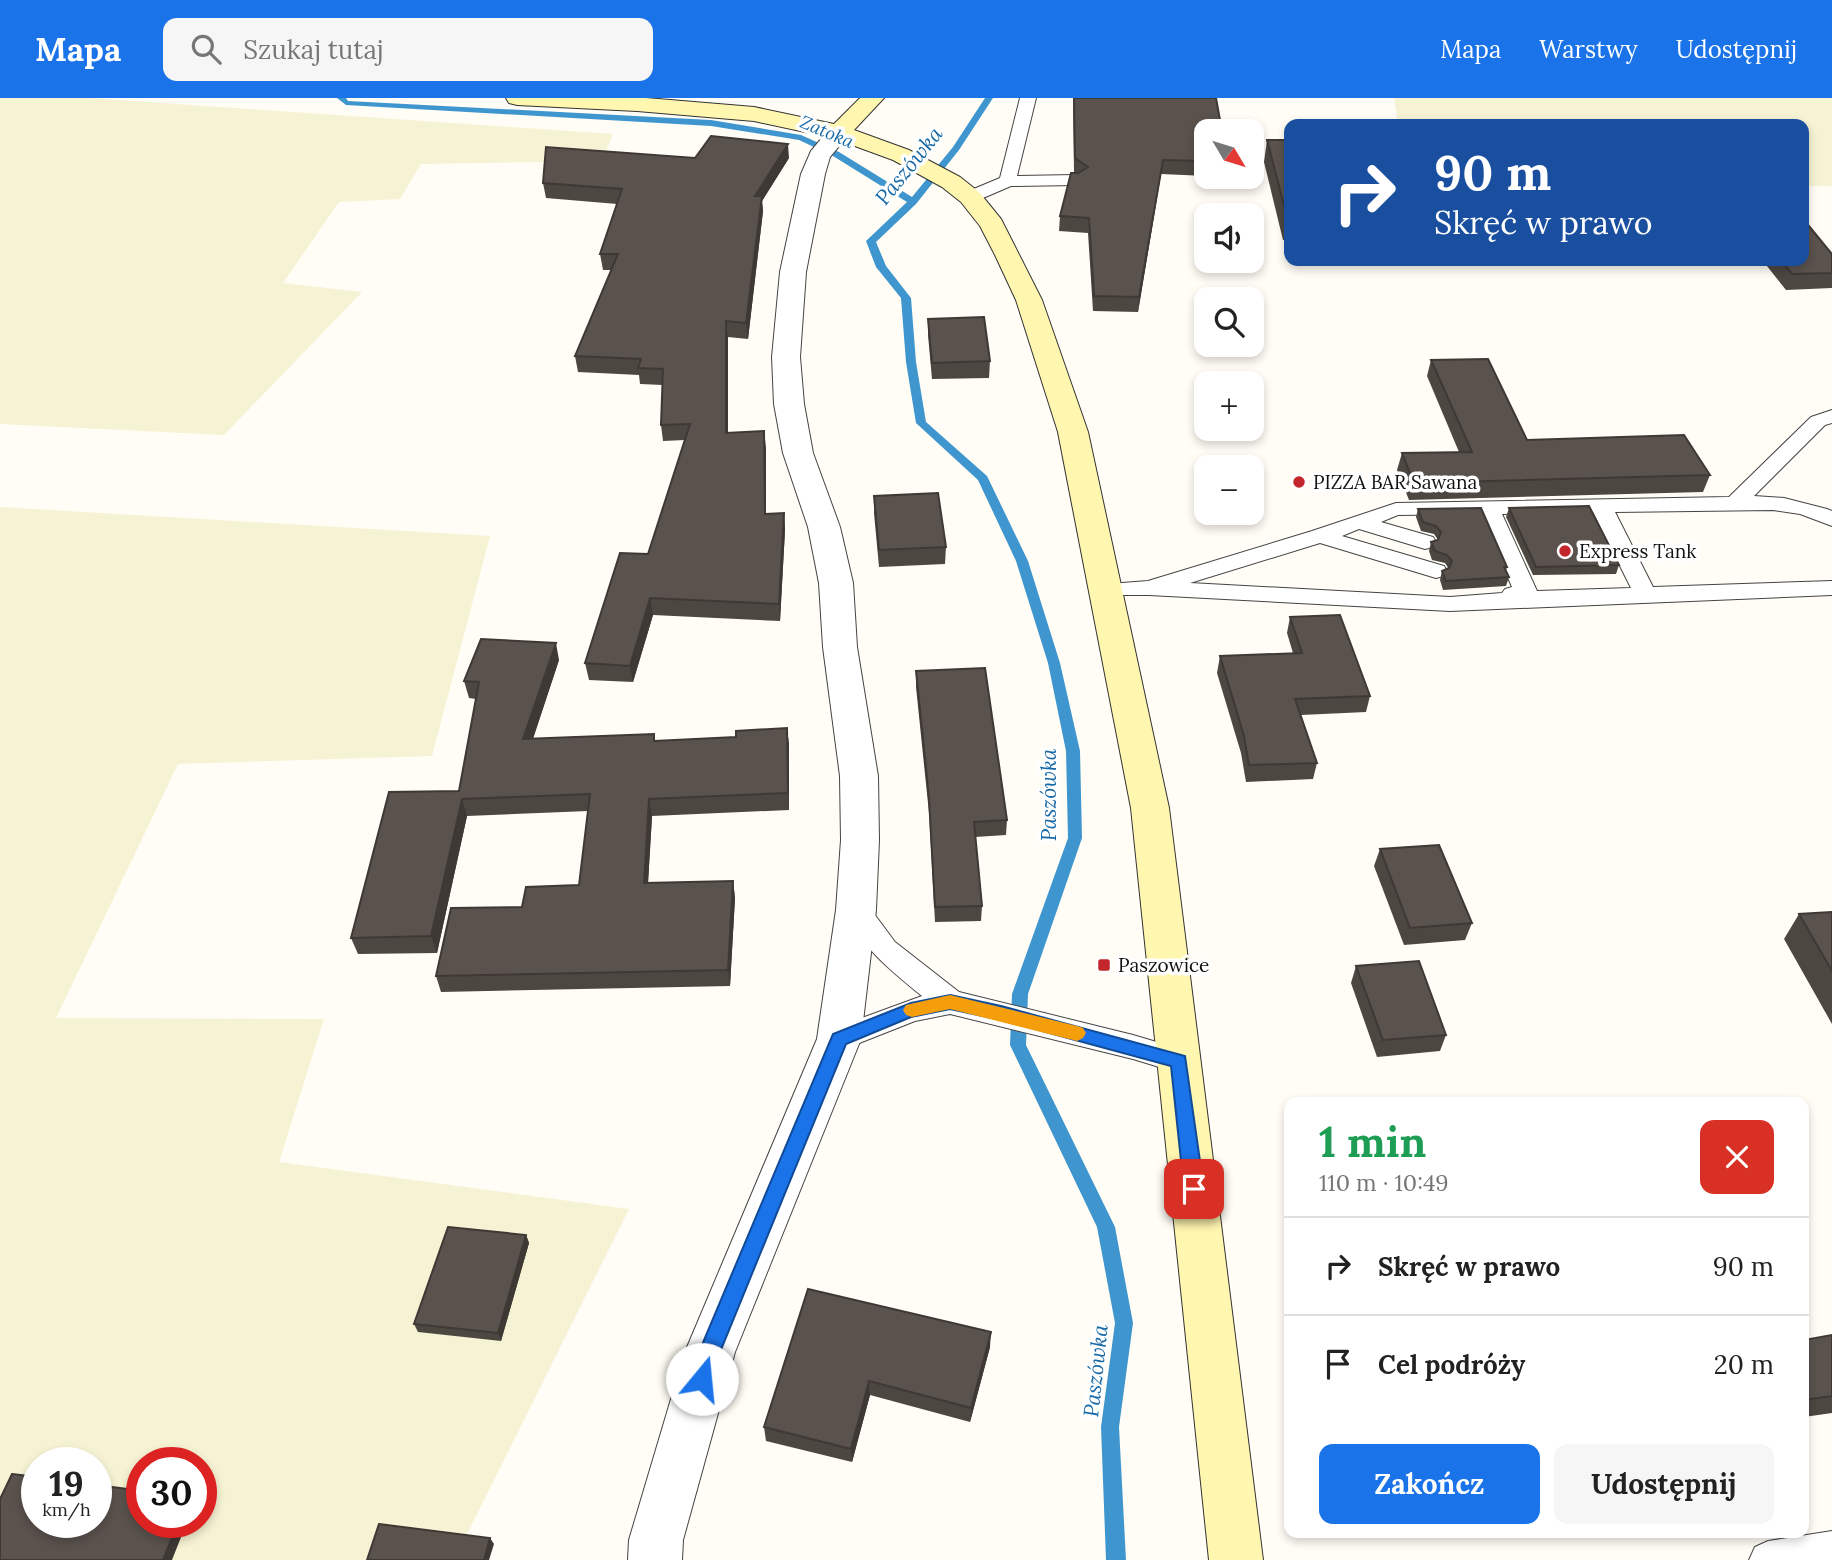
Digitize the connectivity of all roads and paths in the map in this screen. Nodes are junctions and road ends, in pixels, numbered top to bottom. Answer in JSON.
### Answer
{"nodes":[{"id":1,"x":517,"y":98,"type":"edge"},
{"id":2,"x":873,"y":98,"type":"edge"},
{"id":3,"x":1028,"y":98,"type":"edge"},
{"id":4,"x":828,"y":144,"type":"junction"},
{"id":5,"x":1076,"y":180,"type":"edge"},
{"id":6,"x":1008,"y":181,"type":"junction"},
{"id":7,"x":949,"y":182,"type":"junction"},
{"id":8,"x":1832,"y":416,"type":"edge"},
{"id":9,"x":1735,"y":503,"type":"junction"},
{"id":10,"x":1601,"y":506,"type":"junction"},
{"id":11,"x":1489,"y":509,"type":"junction"},
{"id":12,"x":1832,"y":519,"type":"edge"},
{"id":13,"x":1358,"y":522,"type":"junction"},
{"id":14,"x":1320,"y":536,"type":"junction"},
{"id":15,"x":1425,"y":542,"type":"dead end"},
{"id":16,"x":1436,"y":571,"type":"dead end"},
{"id":17,"x":1831,"y":587,"type":"edge"},
{"id":18,"x":1149,"y":588,"type":"junction"},
{"id":19,"x":1494,"y":589,"type":"edge"},
{"id":20,"x":1104,"y":590,"type":"junction"},
{"id":21,"x":1646,"y":595,"type":"junction"},
{"id":22,"x":1529,"y":599,"type":"junction"},
{"id":23,"x":856,"y":910,"type":"junction"},
{"id":24,"x":950,"y":1002,"type":"junction"},
{"id":25,"x":839,"y":1039,"type":"junction"},
{"id":26,"x":1179,"y":1061,"type":"junction"},
{"id":27,"x":1832,"y":1550,"type":"edge"},
{"id":28,"x":654,"y":1560,"type":"edge"},
{"id":29,"x":1236,"y":1560,"type":"edge"},
{"id":30,"x":1768,"y":1560,"type":"edge"}],
"edges":[{"from":1,"to":4,"type":"main road"},
{"from":2,"to":4,"type":"main road"},
{"from":3,"to":6,"type":"lane"},
{"from":4,"to":7,"type":"main road"},
{"from":4,"to":23,"type":"street"},
{"from":5,"to":6,"type":"lane"},
{"from":6,"to":7,"type":"lane"},
{"from":7,"to":20,"type":"main road"},
{"from":8,"to":9,"type":"lane"},
{"from":9,"to":10,"type":"lane"},
{"from":9,"to":12,"type":"lane"},
{"from":10,"to":11,"type":"lane"},
{"from":10,"to":21,"type":"lane"},
{"from":11,"to":13,"type":"lane"},
{"from":11,"to":22,"type":"lane"},
{"from":13,"to":14,"type":"lane"},
{"from":13,"to":15,"type":"lane"},
{"from":14,"to":16,"type":"lane"},
{"from":14,"to":18,"type":"lane"},
{"from":17,"to":21,"type":"lane"},
{"from":18,"to":20,"type":"lane"},
{"from":18,"to":22,"type":"lane"},
{"from":19,"to":22,"type":"lane"},
{"from":20,"to":26,"type":"main road"},
{"from":21,"to":22,"type":"lane"},
{"from":23,"to":24,"type":"lane"},
{"from":23,"to":25,"type":"street"},
{"from":24,"to":25,"type":"lane"},
{"from":24,"to":26,"type":"lane"},
{"from":25,"to":28,"type":"street"},
{"from":26,"to":29,"type":"main road"},
{"from":27,"to":30,"type":"lane"}]}
